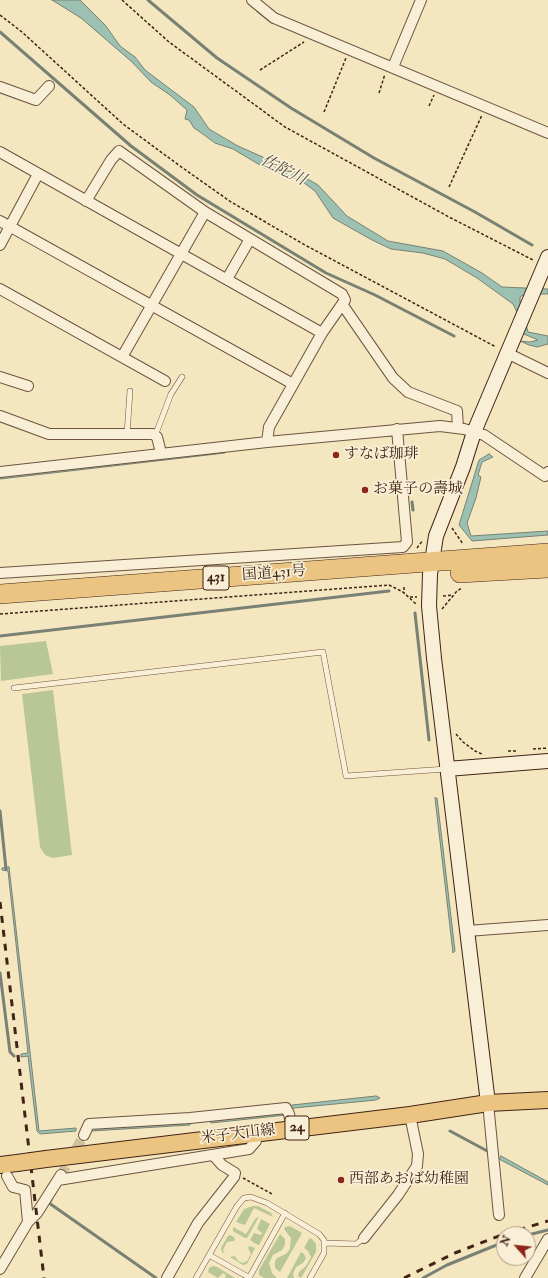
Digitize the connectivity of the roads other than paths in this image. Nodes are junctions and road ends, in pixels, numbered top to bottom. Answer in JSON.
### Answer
{"nodes":[{"id":1,"x":252,"y":0,"type":"edge"},
{"id":2,"x":421,"y":0,"type":"edge"},
{"id":3,"x":391,"y":67,"type":"junction"},
{"id":4,"x":49,"y":86,"type":"dead end"},
{"id":5,"x":0,"y":87,"type":"edge"},
{"id":6,"x":548,"y":133,"type":"edge"},
{"id":7,"x":0,"y":152,"type":"edge"},
{"id":8,"x":38,"y":174,"type":"junction"},
{"id":9,"x":86,"y":201,"type":"junction"},
{"id":10,"x":205,"y":212,"type":"junction"},
{"id":11,"x":0,"y":220,"type":"edge"},
{"id":12,"x":11,"y":226,"type":"junction"},
{"id":13,"x":250,"y":239,"type":"junction"},
{"id":14,"x":0,"y":245,"type":"edge"},
{"id":15,"x":181,"y":253,"type":"junction"},
{"id":16,"x":546,"y":265,"type":"edge"},
{"id":17,"x":228,"y":279,"type":"junction"},
{"id":18,"x":0,"y":289,"type":"edge"},
{"id":19,"x":342,"y":304,"type":"junction"},
{"id":20,"x":152,"y":305,"type":"junction"},
{"id":21,"x":322,"y":333,"type":"junction"},
{"id":22,"x":508,"y":350,"type":"junction"},
{"id":23,"x":122,"y":357,"type":"junction"},
{"id":24,"x":548,"y":373,"type":"edge"},
{"id":25,"x":0,"y":377,"type":"edge"},
{"id":26,"x":182,"y":377,"type":"dead end"},
{"id":27,"x":165,"y":381,"type":"dead end"},
{"id":28,"x":293,"y":384,"type":"junction"},
{"id":29,"x":28,"y":386,"type":"dead end"},
{"id":30,"x":130,"y":391,"type":"dead end"},
{"id":31,"x":0,"y":416,"type":"edge"},
{"id":32,"x":458,"y":428,"type":"junction"},
{"id":33,"x":397,"y":430,"type":"junction"},
{"id":34,"x":474,"y":432,"type":"junction"},
{"id":35,"x":127,"y":434,"type":"junction"},
{"id":36,"x":155,"y":436,"type":"junction"},
{"id":37,"x":267,"y":442,"type":"junction"},
{"id":38,"x":161,"y":453,"type":"junction"},
{"id":39,"x":0,"y":472,"type":"edge"},
{"id":40,"x":547,"y":475,"type":"edge"},
{"id":41,"x":548,"y":553,"type":"edge"},
{"id":42,"x":431,"y":568,"type":"junction"},
{"id":43,"x":548,"y":568,"type":"edge"},
{"id":44,"x":0,"y":573,"type":"edge"},
{"id":45,"x":0,"y":594,"type":"edge"},
{"id":46,"x":0,"y":606,"type":"edge"},
{"id":47,"x":14,"y":688,"type":"dead end"},
{"id":48,"x":548,"y":761,"type":"edge"},
{"id":49,"x":447,"y":769,"type":"junction"},
{"id":50,"x":548,"y":925,"type":"edge"},
{"id":51,"x":467,"y":931,"type":"junction"},
{"id":52,"x":548,"y":1100,"type":"edge"},
{"id":53,"x":488,"y":1104,"type":"junction"},
{"id":54,"x":410,"y":1115,"type":"junction"},
{"id":55,"x":289,"y":1117,"type":"junction"},
{"id":56,"x":255,"y":1133,"type":"junction"},
{"id":57,"x":84,"y":1134,"type":"tunnel mouth"},
{"id":58,"x":213,"y":1155,"type":"junction"},
{"id":59,"x":4,"y":1170,"type":"edge"},
{"id":60,"x":285,"y":1213,"type":"junction"},
{"id":61,"x":499,"y":1215,"type":"dead end"},
{"id":62,"x":28,"y":1222,"type":"junction"},
{"id":63,"x":364,"y":1238,"type":"joint"},
{"id":64,"x":548,"y":1239,"type":"edge"},
{"id":65,"x":324,"y":1243,"type":"junction"},
{"id":66,"x":209,"y":1256,"type":"junction"},
{"id":67,"x":0,"y":1268,"type":"edge"},
{"id":68,"x":167,"y":1278,"type":"edge"},
{"id":69,"x":196,"y":1278,"type":"edge"},
{"id":70,"x":250,"y":1278,"type":"edge"},
{"id":71,"x":310,"y":1278,"type":"edge"},
{"id":72,"x":525,"y":1278,"type":"edge"}],
"edges":[{"from":1,"to":3,"type":"street"},
{"from":2,"to":3,"type":"street"},
{"from":3,"to":6,"type":"street"},
{"from":4,"to":5,"type":"street"},
{"from":7,"to":8,"type":"street"},
{"from":8,"to":9,"type":"street"},
{"from":8,"to":12,"type":"street"},
{"from":9,"to":10,"type":"street"},
{"from":9,"to":15,"type":"street"},
{"from":10,"to":13,"type":"street"},
{"from":10,"to":15,"type":"street"},
{"from":11,"to":12,"type":"street"},
{"from":12,"to":14,"type":"street"},
{"from":12,"to":20,"type":"street"},
{"from":13,"to":17,"type":"street"},
{"from":13,"to":19,"type":"street"},
{"from":15,"to":17,"type":"street"},
{"from":15,"to":20,"type":"street"},
{"from":16,"to":22,"type":"street"},
{"from":17,"to":21,"type":"street"},
{"from":18,"to":23,"type":"street"},
{"from":19,"to":21,"type":"street"},
{"from":19,"to":32,"type":"street"},
{"from":20,"to":23,"type":"street"},
{"from":20,"to":28,"type":"street"},
{"from":21,"to":28,"type":"street"},
{"from":22,"to":24,"type":"street"},
{"from":22,"to":34,"type":"street"},
{"from":23,"to":27,"type":"street"},
{"from":25,"to":29,"type":"street"},
{"from":26,"to":36,"type":"lane"},
{"from":28,"to":37,"type":"street"},
{"from":30,"to":35,"type":"lane"},
{"from":31,"to":35,"type":"street"},
{"from":32,"to":33,"type":"street"},
{"from":32,"to":34,"type":"street"},
{"from":33,"to":37,"type":"street"},
{"from":33,"to":44,"type":"street"},
{"from":34,"to":40,"type":"street"},
{"from":34,"to":42,"type":"street"},
{"from":35,"to":36,"type":"street"},
{"from":36,"to":38,"type":"street"},
{"from":37,"to":38,"type":"street"},
{"from":38,"to":39,"type":"street"},
{"from":41,"to":42,"type":"highway","name":"国道431号","number":"431"},
{"from":42,"to":43,"type":"highway","name":"国道431号","number":"431"},
{"from":42,"to":45,"type":"highway","name":"国道431号","number":"431"},
{"from":42,"to":46,"type":"highway","name":"国道431号","number":"431"},
{"from":42,"to":49,"type":"street"},
{"from":47,"to":49,"type":"lane"},
{"from":48,"to":49,"type":"street"},
{"from":49,"to":51,"type":"street"},
{"from":50,"to":51,"type":"street"},
{"from":51,"to":53,"type":"street"},
{"from":52,"to":53,"type":"main road","name":"米子大山線","number":"24"},
{"from":53,"to":54,"type":"main road","name":"米子大山線","number":"24"},
{"from":53,"to":61,"type":"street"},
{"from":54,"to":55,"type":"main road","name":"米子大山線","number":"24"},
{"from":54,"to":63,"type":"street"},
{"from":55,"to":56,"type":"main road","name":"米子大山線","number":"24"},
{"from":55,"to":57,"type":"street"},
{"from":56,"to":58,"type":"street"},
{"from":56,"to":59,"type":"main road","name":"米子大山線","number":"24","bridge":true},
{"from":58,"to":62,"type":"street"},
{"from":58,"to":68,"type":"street"},
{"from":59,"to":62,"type":"street"},
{"from":60,"to":65,"type":"lane"},
{"from":60,"to":66,"type":"lane"},
{"from":60,"to":70,"type":"lane"},
{"from":62,"to":67,"type":"street"},
{"from":63,"to":65,"type":"lane"},
{"from":64,"to":72,"type":"street"},
{"from":65,"to":71,"type":"lane"},
{"from":66,"to":69,"type":"lane"},
{"from":66,"to":70,"type":"lane"}]}
